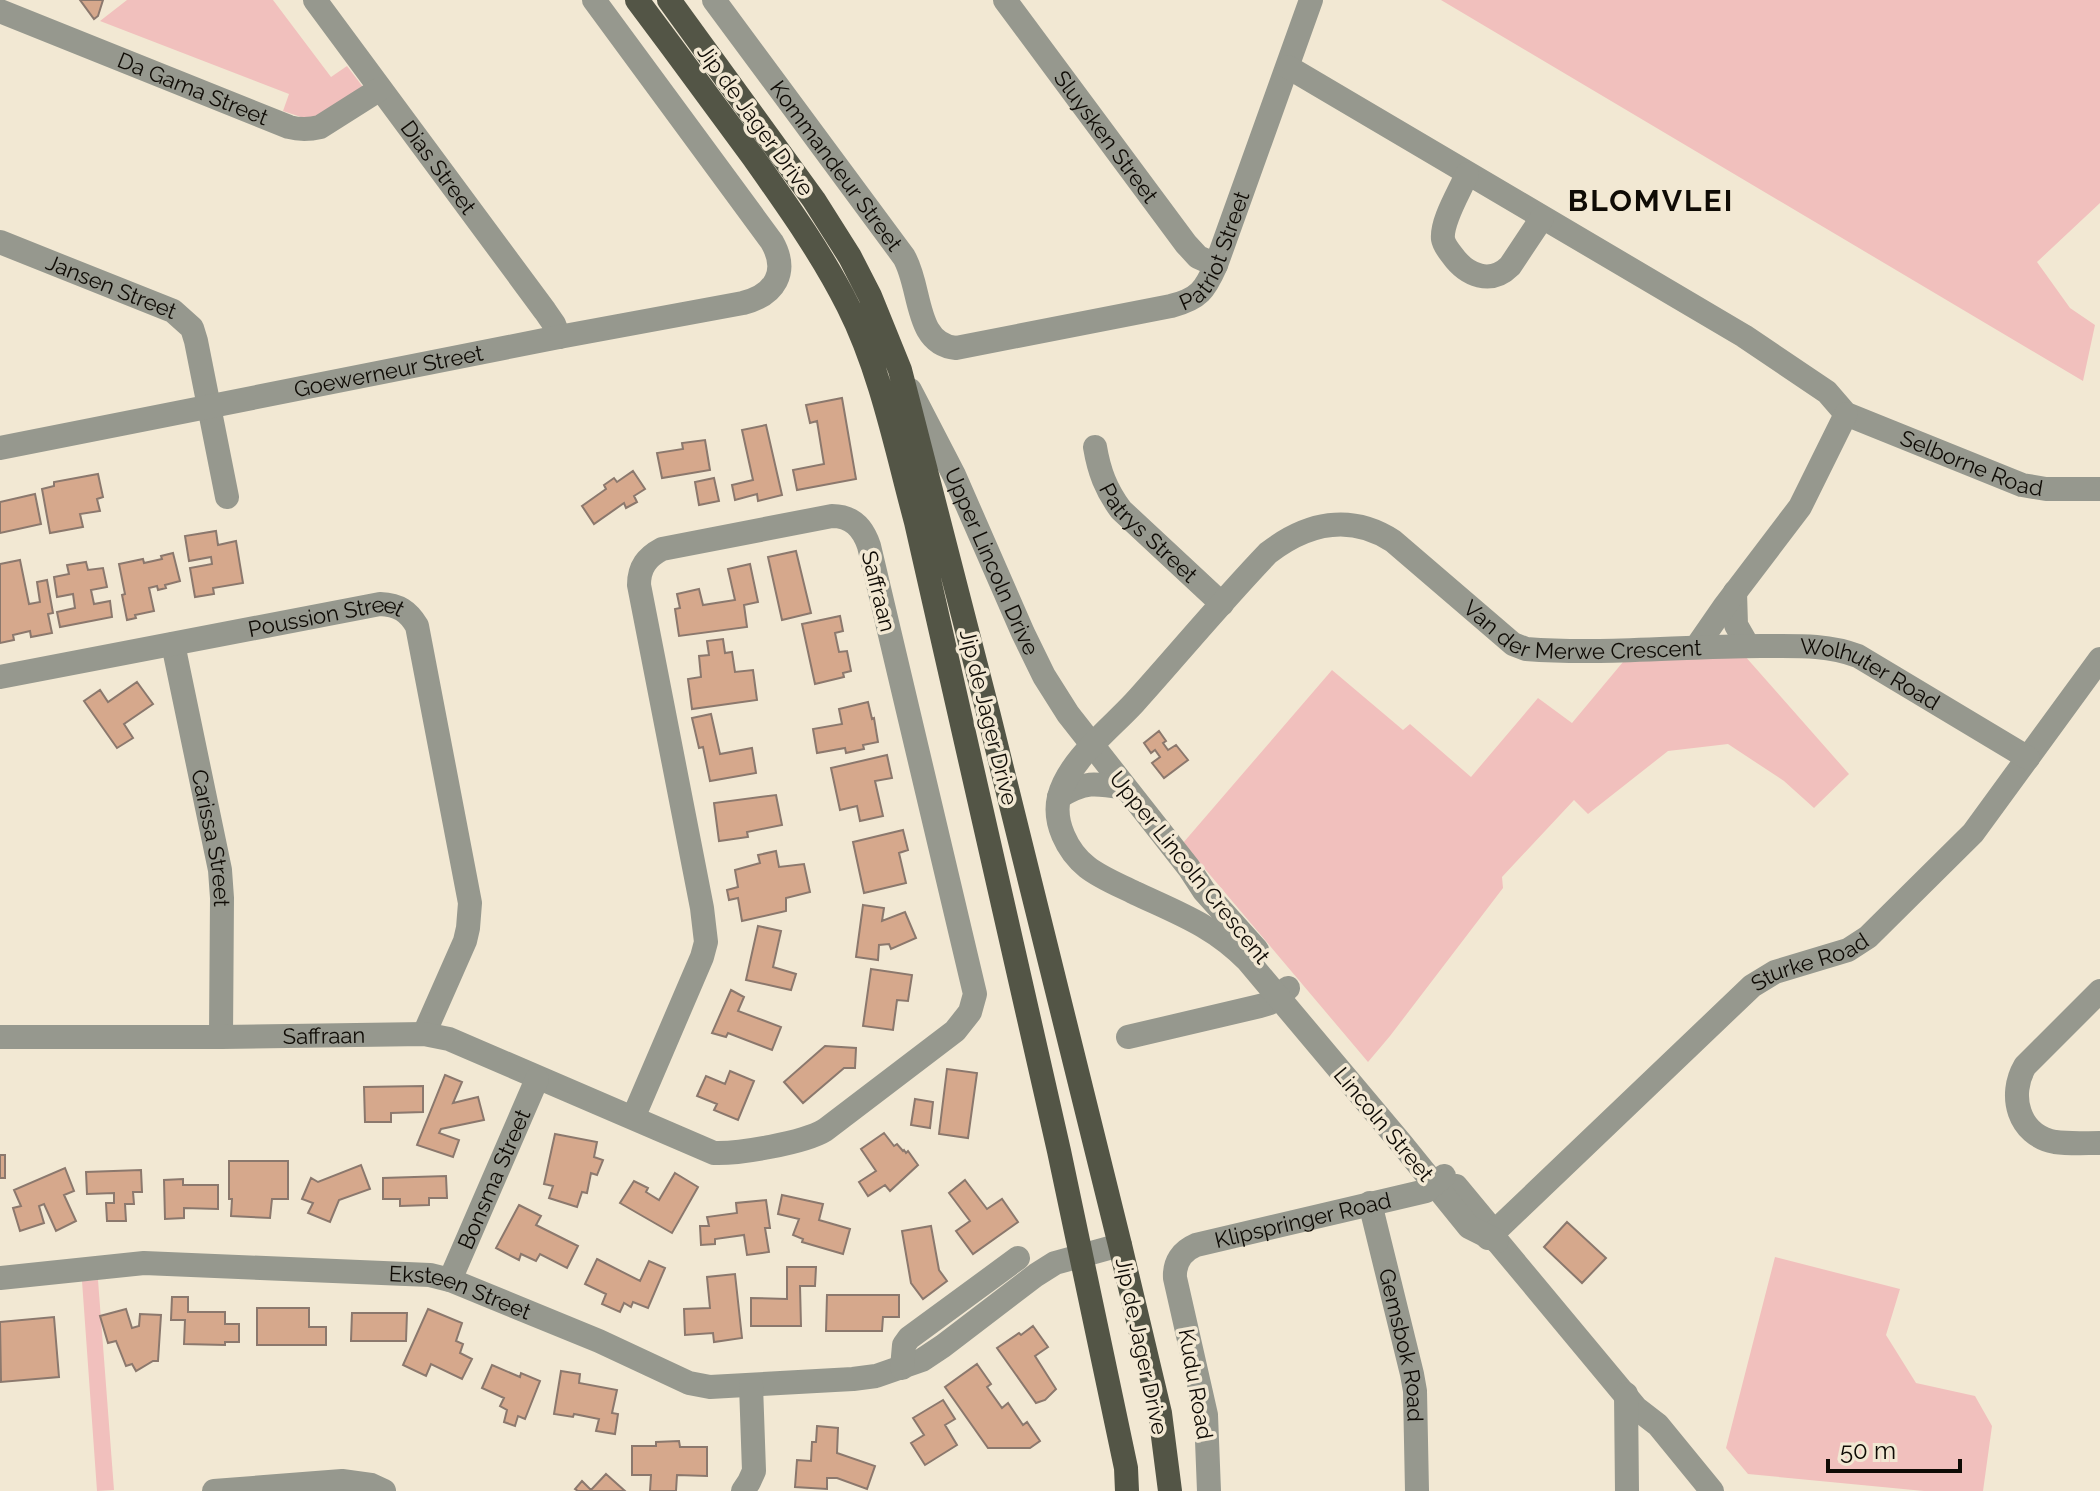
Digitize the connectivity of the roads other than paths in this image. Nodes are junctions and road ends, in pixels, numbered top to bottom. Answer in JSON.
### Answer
{"nodes":[{"id":1,"x":315,"y":0,"type":"edge"},
{"id":2,"x":594,"y":0,"type":"edge"},
{"id":3,"x":637,"y":0,"type":"edge"},
{"id":4,"x":669,"y":0,"type":"edge"},
{"id":5,"x":714,"y":0,"type":"edge"},
{"id":6,"x":1005,"y":0,"type":"edge"},
{"id":7,"x":1311,"y":0,"type":"edge"},
{"id":8,"x":0,"y":11,"type":"edge"},
{"id":9,"x":1288,"y":67,"type":"junction"},
{"id":10,"x":380,"y":89,"type":"junction"},
{"id":11,"x":1467,"y":174,"type":"junction"},
{"id":12,"x":1542,"y":218,"type":"junction"},
{"id":13,"x":0,"y":242,"type":"edge"},
{"id":14,"x":1216,"y":265,"type":"junction"},
{"id":15,"x":559,"y":337,"type":"junction"},
{"id":16,"x":936,"y":341,"type":"joint"},
{"id":17,"x":900,"y":370,"type":"junction"},
{"id":18,"x":209,"y":407,"type":"junction"},
{"id":19,"x":1846,"y":414,"type":"junction"},
{"id":20,"x":1095,"y":447,"type":"dead end"},
{"id":21,"x":0,"y":448,"type":"edge"},
{"id":22,"x":2100,"y":489,"type":"edge"},
{"id":23,"x":227,"y":497,"type":"dead end"},
{"id":24,"x":1735,"y":592,"type":"junction"},
{"id":25,"x":1222,"y":604,"type":"junction"},
{"id":26,"x":173,"y":644,"type":"junction"},
{"id":27,"x":1697,"y":646,"type":"junction"},
{"id":28,"x":1748,"y":646,"type":"junction"},
{"id":29,"x":2100,"y":659,"type":"edge"},
{"id":30,"x":0,"y":677,"type":"edge"},
{"id":31,"x":1093,"y":746,"type":"junction"},
{"id":32,"x":2028,"y":758,"type":"junction"},
{"id":33,"x":1125,"y":788,"type":"junction"},
{"id":34,"x":1059,"y":797,"type":"junction"},
{"id":35,"x":2100,"y":991,"type":"edge"},
{"id":36,"x":1284,"y":992,"type":"junction"},
{"id":37,"x":424,"y":1034,"type":"junction"},
{"id":38,"x":0,"y":1037,"type":"edge"},
{"id":39,"x":221,"y":1037,"type":"junction"},
{"id":40,"x":1128,"y":1037,"type":"dead end"},
{"id":41,"x":537,"y":1079,"type":"junction"},
{"id":42,"x":633,"y":1118,"type":"junction"},
{"id":43,"x":2100,"y":1143,"type":"edge"},
{"id":44,"x":1440,"y":1180,"type":"junction"},
{"id":45,"x":1370,"y":1203,"type":"junction"},
{"id":46,"x":1493,"y":1237,"type":"junction"},
{"id":47,"x":1120,"y":1245,"type":"junction"},
{"id":48,"x":1081,"y":1254,"type":"junction"},
{"id":49,"x":1018,"y":1258,"type":"dead end"},
{"id":50,"x":0,"y":1278,"type":"edge"},
{"id":51,"x":1175,"y":1278,"type":"joint"},
{"id":52,"x":450,"y":1280,"type":"junction"},
{"id":53,"x":902,"y":1368,"type":"junction"},
{"id":54,"x":751,"y":1385,"type":"junction"},
{"id":55,"x":1631,"y":1401,"type":"junction"},
{"id":56,"x":214,"y":1491,"type":"edge"},
{"id":57,"x":384,"y":1491,"type":"edge"},
{"id":58,"x":743,"y":1491,"type":"edge"},
{"id":59,"x":1127,"y":1491,"type":"edge"},
{"id":60,"x":1170,"y":1491,"type":"edge"},
{"id":61,"x":1209,"y":1491,"type":"edge"},
{"id":62,"x":1417,"y":1491,"type":"edge"},
{"id":63,"x":1627,"y":1491,"type":"edge"},
{"id":64,"x":1693,"y":1491,"type":"edge"},
{"id":65,"x":1712,"y":1491,"type":"edge"}],
"edges":[{"from":1,"to":10,"type":"street","name":"Dias Street"},
{"from":2,"to":15,"type":"street","name":"Goewerneur Street"},
{"from":3,"to":48,"type":"main road","name":"Jip de Jager Drive"},
{"from":4,"to":17,"type":"main road","name":"Jip de Jager Drive"},
{"from":5,"to":16,"type":"street","name":"Kommandeur Street"},
{"from":6,"to":14,"type":"street","name":"Sluysken Street"},
{"from":7,"to":9,"type":"street","name":"Patriot Street"},
{"from":8,"to":10,"type":"street","name":"Da Gama Street"},
{"from":9,"to":11,"type":"street"},
{"from":9,"to":14,"type":"street","name":"Patriot Street"},
{"from":10,"to":15,"type":"street","name":"Dias Street"},
{"from":11,"to":12,"type":"street"},
{"from":11,"to":12,"type":"street"},
{"from":12,"to":19,"type":"street"},
{"from":13,"to":18,"type":"street","name":"Jansen Street"},
{"from":14,"to":16,"type":"street","name":"Patriot Street"},
{"from":15,"to":18,"type":"street","name":"Goewerneur Street"},
{"from":17,"to":31,"type":"street","name":"Upper Lincoln Drive"},
{"from":17,"to":47,"type":"main road","name":"Jip de Jager Drive"},
{"from":18,"to":21,"type":"street","name":"Goewerneur Street"},
{"from":18,"to":23,"type":"street","name":"Jansen Street"},
{"from":19,"to":22,"type":"street","name":"Selborne Road"},
{"from":19,"to":24,"type":"street","name":"Van der Merwe Crescent"},
{"from":20,"to":25,"type":"street","name":"Patrys Street"},
{"from":24,"to":27,"type":"street","name":"Van der Merwe Crescent"},
{"from":24,"to":28,"type":"street"},
{"from":25,"to":27,"type":"street","name":"Van der Merwe Crescent"},
{"from":25,"to":31,"type":"street","name":"Van der Merwe Crescent"},
{"from":26,"to":30,"type":"street","name":"Poussion Street"},
{"from":26,"to":37,"type":"street","name":"Poussion Street"},
{"from":26,"to":39,"type":"street","name":"Carissa Street"},
{"from":27,"to":28,"type":"street","name":"Wolhuter Road"},
{"from":28,"to":32,"type":"street","name":"Wolhuter Road"},
{"from":29,"to":32,"type":"street","name":"Sturke Road"},
{"from":31,"to":33,"type":"street","name":"Upper Lincoln Crescent"},
{"from":31,"to":34,"type":"street","name":"Van der Merwe Crescent"},
{"from":32,"to":46,"type":"street","name":"Sturke Road"},
{"from":33,"to":34,"type":"street"},
{"from":33,"to":36,"type":"street","name":"Upper Lincoln Crescent"},
{"from":34,"to":36,"type":"street"},
{"from":35,"to":43,"type":"street"},
{"from":36,"to":40,"type":"street"},
{"from":36,"to":44,"type":"street","name":"Lincoln Street"},
{"from":37,"to":39,"type":"street","name":"Saffraan"},
{"from":37,"to":41,"type":"street","name":"Saffraan"},
{"from":38,"to":39,"type":"street","name":"Saffraan"},
{"from":41,"to":42,"type":"street","name":"Saffraan"},
{"from":41,"to":52,"type":"street","name":"Bonsma Street"},
{"from":42,"to":42,"type":"street","name":"Saffraan"},
{"from":44,"to":45,"type":"street","name":"Klipspringer Road"},
{"from":44,"to":46,"type":"street","name":"Lincoln Street"},
{"from":45,"to":51,"type":"street","name":"Klipspringer Road"},
{"from":45,"to":62,"type":"street","name":"Gemsbok Road"},
{"from":46,"to":55,"type":"street","name":"Lincoln Street"},
{"from":47,"to":48,"type":"street","name":"Eksteen Street"},
{"from":47,"to":60,"type":"main road","name":"Jip de Jager Drive"},
{"from":48,"to":53,"type":"street","name":"Eksteen Street"},
{"from":48,"to":59,"type":"main road","name":"Jip de Jager Drive"},
{"from":49,"to":53,"type":"street"},
{"from":50,"to":52,"type":"street","name":"Eksteen Street"},
{"from":51,"to":61,"type":"street","name":"Kudu Road"},
{"from":52,"to":54,"type":"street","name":"Eksteen Street"},
{"from":53,"to":54,"type":"street","name":"Eksteen Street"},
{"from":54,"to":58,"type":"street"},
{"from":55,"to":63,"type":"street"},
{"from":55,"to":64,"type":"street","name":"Lincoln Street"},
{"from":55,"to":65,"type":"street","name":"Lincoln Street"},
{"from":56,"to":57,"type":"street"}]}
